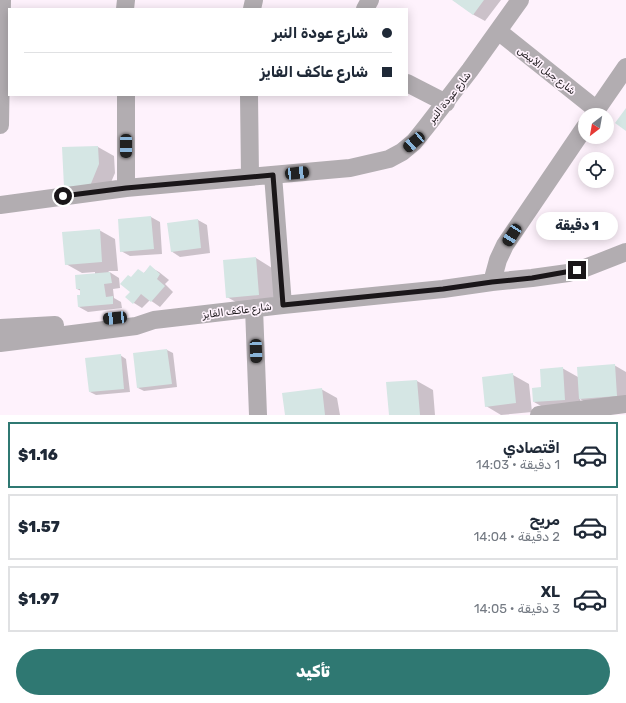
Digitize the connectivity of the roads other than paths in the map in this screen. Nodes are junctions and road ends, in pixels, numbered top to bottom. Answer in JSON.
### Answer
{"nodes":[{"id":1,"x":2,"y":0,"type":"edge"},
{"id":2,"x":520,"y":0,"type":"edge"},
{"id":3,"x":498,"y":31,"type":"junction"},
{"id":4,"x":626,"y":67,"type":"edge"},
{"id":5,"x":408,"y":84,"type":"edge"},
{"id":6,"x":126,"y":96,"type":"edge"},
{"id":7,"x":249,"y":96,"type":"edge"},
{"id":8,"x":446,"y":103,"type":"junction"},
{"id":9,"x":590,"y":108,"type":"edge"},
{"id":10,"x":598,"y":108,"type":"edge"},
{"id":11,"x":0,"y":125,"type":"edge"},
{"id":12,"x":578,"y":137,"type":"edge"},
{"id":13,"x":273,"y":175,"type":"junction"},
{"id":14,"x":250,"y":176,"type":"junction"},
{"id":15,"x":126,"y":188,"type":"junction"},
{"id":16,"x":0,"y":205,"type":"edge"},
{"id":17,"x":626,"y":252,"type":"edge"},
{"id":18,"x":492,"y":282,"type":"junction"},
{"id":19,"x":283,"y":305,"type":"junction"},
{"id":20,"x":254,"y":308,"type":"junction"},
{"id":21,"x":154,"y":320,"type":"junction"},
{"id":22,"x":0,"y":328,"type":"edge"},
{"id":23,"x":0,"y":343,"type":"edge"},
{"id":24,"x":626,"y":404,"type":"edge"},
{"id":25,"x":258,"y":415,"type":"edge"},
{"id":26,"x":539,"y":415,"type":"edge"}],
"edges":[{"from":1,"to":11,"type":"street"},
{"from":2,"to":3,"type":"street","name":"شارع عودة النبر"},
{"from":3,"to":8,"type":"street","name":"شارع عودة النبر"},
{"from":3,"to":9,"type":"street","name":"شارع جبل الأبيض"},
{"from":4,"to":10,"type":"street"},
{"from":5,"to":8,"type":"street"},
{"from":6,"to":15,"type":"street"},
{"from":7,"to":14,"type":"street"},
{"from":8,"to":13,"type":"street","name":"شارع عودة النبر"},
{"from":12,"to":18,"type":"street"},
{"from":13,"to":14,"type":"street","name":"شارع عودة النبر"},
{"from":13,"to":19,"type":"street"},
{"from":14,"to":15,"type":"street","name":"شارع عودة النبر"},
{"from":15,"to":16,"type":"street","name":"شارع عودة النبر"},
{"from":17,"to":18,"type":"street","name":"شارع عاكف الفايز"},
{"from":18,"to":19,"type":"street","name":"شارع عاكف الفايز"},
{"from":19,"to":20,"type":"street","name":"شارع عاكف الفايز"},
{"from":20,"to":21,"type":"street","name":"شارع عاكف الفايز"},
{"from":20,"to":25,"type":"street"},
{"from":21,"to":22,"type":"street","name":"شارع عاكف الفايز"},
{"from":21,"to":23,"type":"street","name":"شارع عاكف الفايز"},
{"from":24,"to":26,"type":"street"}]}
